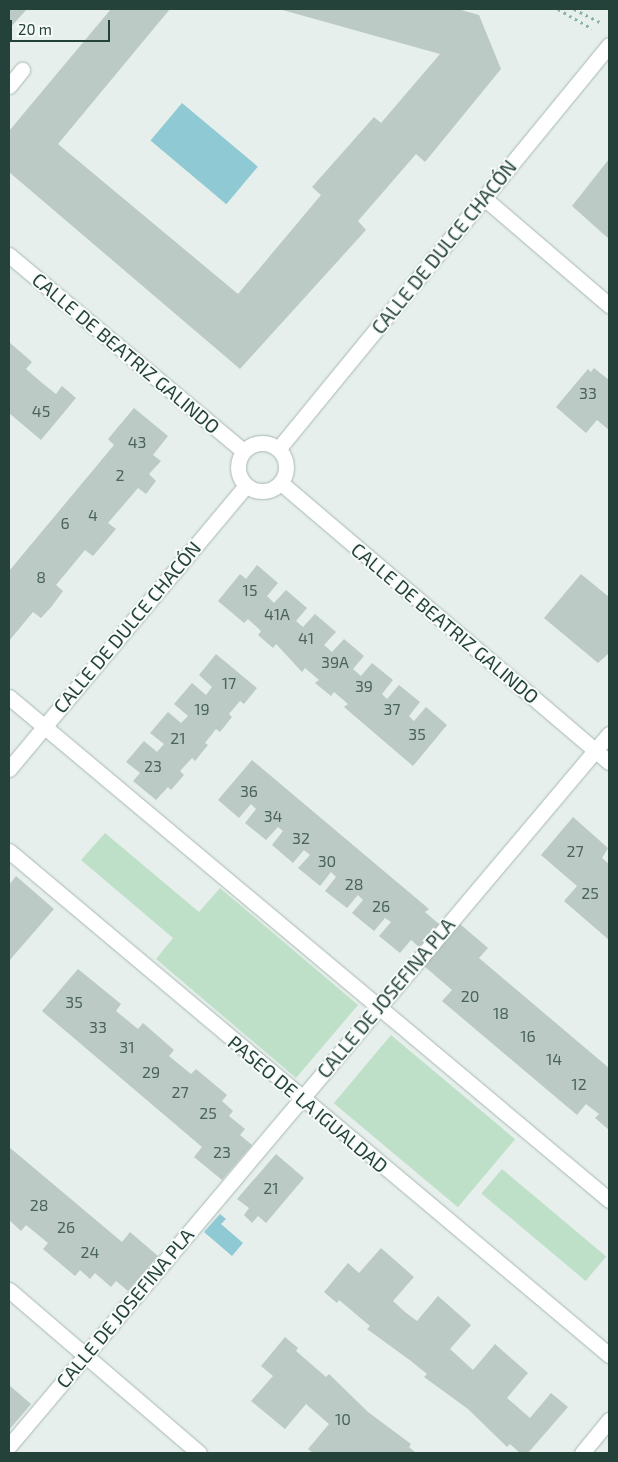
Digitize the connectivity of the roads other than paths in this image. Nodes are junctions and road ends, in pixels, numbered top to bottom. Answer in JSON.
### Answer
{"nodes":[{"id":1,"x":609,"y":45,"type":"edge"},
{"id":2,"x":22,"y":70,"type":"dead end"},
{"id":3,"x":9,"y":86,"type":"edge"},
{"id":4,"x":484,"y":198,"type":"junction"},
{"id":5,"x":9,"y":255,"type":"edge"},
{"id":6,"x":609,"y":306,"type":"edge"},
{"id":7,"x":278,"y":448,"type":"junction"},
{"id":8,"x":243,"y":451,"type":"junction"},
{"id":9,"x":281,"y":483,"type":"junction"},
{"id":10,"x":246,"y":486,"type":"junction"},
{"id":11,"x":9,"y":697,"type":"edge"},
{"id":12,"x":44,"y":727,"type":"junction"},
{"id":13,"x":609,"y":734,"type":"edge"},
{"id":14,"x":595,"y":750,"type":"junction"},
{"id":15,"x":609,"y":762,"type":"edge"},
{"id":16,"x":9,"y":769,"type":"edge"},
{"id":17,"x":9,"y":851,"type":"edge"},
{"id":18,"x":379,"y":1007,"type":"junction"},
{"id":19,"x":301,"y":1099,"type":"junction"},
{"id":20,"x":609,"y":1200,"type":"edge"},
{"id":21,"x":9,"y":1290,"type":"edge"},
{"id":22,"x":85,"y":1356,"type":"junction"},
{"id":23,"x":609,"y":1356,"type":"edge"},
{"id":24,"x":609,"y":1420,"type":"edge"},
{"id":25,"x":9,"y":1446,"type":"edge"},
{"id":26,"x":199,"y":1453,"type":"edge"},
{"id":27,"x":582,"y":1453,"type":"edge"}],
"edges":[{"from":1,"to":4,"type":"street","name":"CALLE DE DULCE CHACÓN"},
{"from":2,"to":3,"type":"street"},
{"from":4,"to":6,"type":"street"},
{"from":4,"to":7,"type":"street","name":"CALLE DE DULCE CHACÓN"},
{"from":5,"to":8,"type":"street","name":"CALLE DE BEATRIZ GALINDO"},
{"from":7,"to":8,"type":"street"},
{"from":7,"to":9,"type":"street"},
{"from":8,"to":10,"type":"street"},
{"from":9,"to":10,"type":"street"},
{"from":9,"to":14,"type":"street","name":"CALLE DE BEATRIZ GALINDO"},
{"from":10,"to":12,"type":"street","name":"CALLE DE DULCE CHACÓN"},
{"from":11,"to":12,"type":"street"},
{"from":12,"to":16,"type":"street","name":"CALLE DE DULCE CHACÓN"},
{"from":12,"to":18,"type":"street"},
{"from":13,"to":14,"type":"street","name":"CALLE DE JOSEFINA PLA"},
{"from":14,"to":15,"type":"street","name":"CALLE DE BEATRIZ GALINDO"},
{"from":14,"to":18,"type":"street","name":"CALLE DE JOSEFINA PLA"},
{"from":17,"to":19,"type":"street","name":"PASEO DE LA IGUALDAD"},
{"from":18,"to":19,"type":"street","name":"CALLE DE JOSEFINA PLA"},
{"from":18,"to":20,"type":"street"},
{"from":19,"to":22,"type":"street","name":"CALLE DE JOSEFINA PLA"},
{"from":19,"to":23,"type":"street","name":"PASEO DE LA IGUALDAD"},
{"from":21,"to":22,"type":"street"},
{"from":22,"to":25,"type":"street","name":"CALLE DE JOSEFINA PLA"},
{"from":22,"to":26,"type":"street"},
{"from":24,"to":27,"type":"street"}]}
